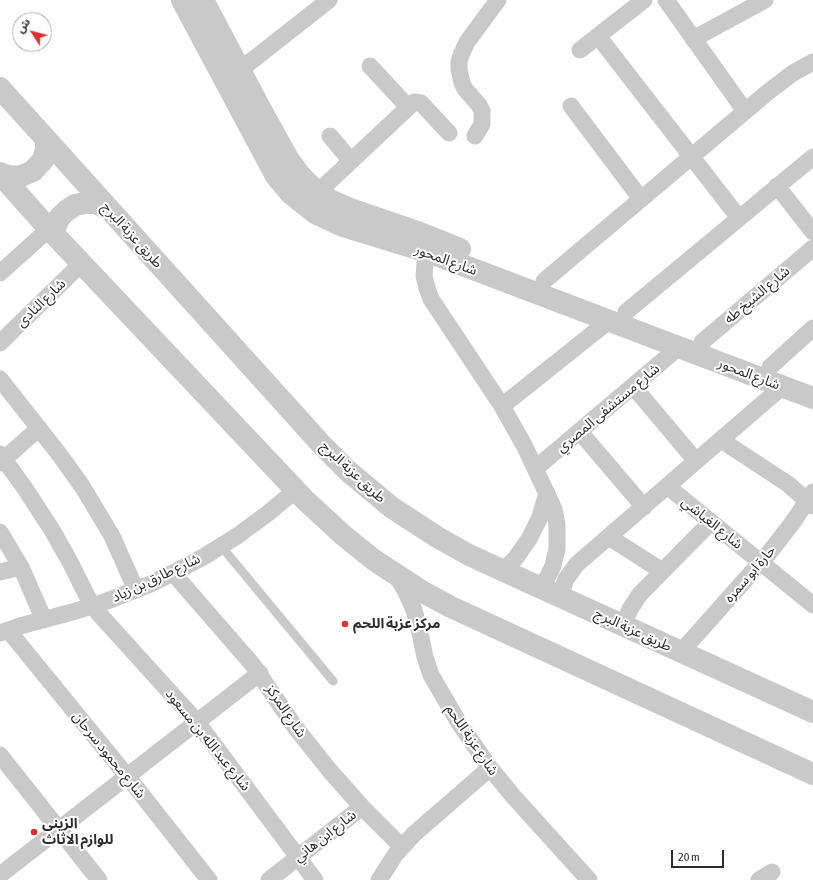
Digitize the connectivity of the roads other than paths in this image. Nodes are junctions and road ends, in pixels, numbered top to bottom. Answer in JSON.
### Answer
{"nodes":[{"id":1,"x":182,"y":0,"type":"edge"},
{"id":2,"x":204,"y":0,"type":"edge"},
{"id":3,"x":329,"y":0,"type":"edge"},
{"id":4,"x":498,"y":0,"type":"edge"},
{"id":5,"x":644,"y":0,"type":"edge"},
{"id":6,"x":666,"y":0,"type":"edge"},
{"id":7,"x":765,"y":0,"type":"edge"},
{"id":8,"x":598,"y":36,"type":"junction"},
{"id":9,"x":693,"y":39,"type":"junction"},
{"id":10,"x":580,"y":50,"type":"dead end"},
{"id":11,"x":813,"y":62,"type":"edge"},
{"id":12,"x":370,"y":66,"type":"dead end"},
{"id":13,"x":240,"y":70,"type":"junction"},
{"id":14,"x":0,"y":88,"type":"edge"},
{"id":15,"x":571,"y":106,"type":"dead end"},
{"id":16,"x":408,"y":107,"type":"junction"},
{"id":17,"x":745,"y":111,"type":"junction"},
{"id":18,"x":252,"y":112,"type":"junction"},
{"id":19,"x":449,"y":133,"type":"dead end"},
{"id":20,"x":330,"y":136,"type":"dead end"},
{"id":21,"x":476,"y":136,"type":"dead end"},
{"id":22,"x":46,"y":140,"type":"junction"},
{"id":23,"x":691,"y":156,"type":"junction"},
{"id":24,"x":813,"y":157,"type":"edge"},
{"id":25,"x":351,"y":160,"type":"junction"},
{"id":26,"x":0,"y":174,"type":"edge"},
{"id":27,"x":777,"y":186,"type":"junction"},
{"id":28,"x":318,"y":192,"type":"junction"},
{"id":29,"x":641,"y":199,"type":"junction"},
{"id":30,"x":109,"y":209,"type":"junction"},
{"id":31,"x":739,"y":218,"type":"junction"},
{"id":32,"x":51,"y":231,"type":"junction"},
{"id":33,"x":813,"y":232,"type":"edge"},
{"id":34,"x":813,"y":248,"type":"edge"},
{"id":35,"x":428,"y":252,"type":"junction"},
{"id":36,"x":82,"y":263,"type":"junction"},
{"id":37,"x":0,"y":273,"type":"edge"},
{"id":38,"x":544,"y":281,"type":"junction"},
{"id":39,"x":618,"y":316,"type":"junction"},
{"id":40,"x":813,"y":328,"type":"edge"},
{"id":41,"x":702,"y":342,"type":"junction"},
{"id":42,"x":0,"y":343,"type":"edge"},
{"id":43,"x":679,"y":347,"type":"junction"},
{"id":44,"x":770,"y":367,"type":"junction"},
{"id":45,"x":0,"y":379,"type":"edge"},
{"id":46,"x":813,"y":382,"type":"edge"},
{"id":47,"x":633,"y":386,"type":"junction"},
{"id":48,"x":783,"y":386,"type":"junction"},
{"id":49,"x":813,"y":398,"type":"edge"},
{"id":50,"x":502,"y":406,"type":"junction"},
{"id":51,"x":39,"y":428,"type":"junction"},
{"id":52,"x":580,"y":432,"type":"junction"},
{"id":53,"x":721,"y":440,"type":"junction"},
{"id":54,"x":1,"y":459,"type":"edge"},
{"id":55,"x":696,"y":461,"type":"junction"},
{"id":56,"x":536,"y":468,"type":"junction"},
{"id":57,"x":667,"y":486,"type":"junction"},
{"id":58,"x":296,"y":490,"type":"junction"},
{"id":59,"x":547,"y":493,"type":"junction"},
{"id":60,"x":811,"y":499,"type":"edge"},
{"id":61,"x":644,"y":507,"type":"junction"},
{"id":62,"x":711,"y":522,"type":"junction"},
{"id":63,"x":0,"y":532,"type":"edge"},
{"id":64,"x":609,"y":537,"type":"junction"},
{"id":65,"x":221,"y":546,"type":"junction"},
{"id":66,"x":761,"y":563,"type":"junction"},
{"id":67,"x":21,"y":567,"type":"junction"},
{"id":68,"x":503,"y":570,"type":"junction"},
{"id":69,"x":662,"y":571,"type":"junction"},
{"id":70,"x":0,"y":572,"type":"edge"},
{"id":71,"x":173,"y":573,"type":"junction"},
{"id":72,"x":396,"y":575,"type":"junction"},
{"id":73,"x":136,"y":590,"type":"junction"},
{"id":74,"x":551,"y":592,"type":"junction"},
{"id":75,"x":813,"y":605,"type":"edge"},
{"id":76,"x":92,"y":606,"type":"junction"},
{"id":77,"x":44,"y":620,"type":"junction"},
{"id":78,"x":623,"y":625,"type":"junction"},
{"id":79,"x":4,"y":632,"type":"edge"},
{"id":80,"x":681,"y":652,"type":"junction"},
{"id":81,"x":260,"y":673,"type":"junction"},
{"id":82,"x":332,"y":681,"type":"dead end"},
{"id":83,"x":813,"y":712,"type":"edge"},
{"id":84,"x":197,"y":722,"type":"junction"},
{"id":85,"x":0,"y":755,"type":"edge"},
{"id":86,"x":490,"y":768,"type":"junction"},
{"id":87,"x":813,"y":774,"type":"edge"},
{"id":88,"x":127,"y":776,"type":"junction"},
{"id":89,"x":362,"y":807,"type":"junction"},
{"id":90,"x":59,"y":829,"type":"junction"},
{"id":91,"x":402,"y":847,"type":"junction"},
{"id":92,"x":298,"y":857,"type":"junction"},
{"id":93,"x":0,"y":875,"type":"edge"},
{"id":94,"x":99,"y":880,"type":"edge"},
{"id":95,"x":209,"y":880,"type":"edge"},
{"id":96,"x":269,"y":880,"type":"edge"},
{"id":97,"x":315,"y":880,"type":"edge"},
{"id":98,"x":379,"y":880,"type":"edge"},
{"id":99,"x":589,"y":880,"type":"edge"}],
"edges":[{"from":1,"to":18,"type":"street","name":"شارع المحور"},
{"from":2,"to":13,"type":"street","name":"شارع المحور"},
{"from":3,"to":13,"type":"street"},
{"from":4,"to":21,"type":"street"},
{"from":5,"to":8,"type":"street"},
{"from":6,"to":9,"type":"street"},
{"from":7,"to":9,"type":"street"},
{"from":8,"to":10,"type":"street"},
{"from":8,"to":23,"type":"street"},
{"from":9,"to":17,"type":"street"},
{"from":11,"to":17,"type":"street"},
{"from":12,"to":16,"type":"street"},
{"from":13,"to":18,"type":"street","name":"شارع المحور"},
{"from":14,"to":22,"type":"street","name":"طريق عزبة البرج"},
{"from":15,"to":29,"type":"street"},
{"from":16,"to":19,"type":"street"},
{"from":16,"to":25,"type":"street"},
{"from":17,"to":23,"type":"street"},
{"from":18,"to":28,"type":"street","name":"شارع المحور"},
{"from":18,"to":35,"type":"street","name":"شارع المحور"},
{"from":20,"to":25,"type":"street"},
{"from":22,"to":26,"type":"street"},
{"from":22,"to":30,"type":"street","name":"طريق عزبة البرج"},
{"from":23,"to":29,"type":"street"},
{"from":23,"to":31,"type":"street"},
{"from":24,"to":27,"type":"street"},
{"from":25,"to":28,"type":"street"},
{"from":26,"to":32,"type":"street"},
{"from":27,"to":31,"type":"street"},
{"from":27,"to":33,"type":"street"},
{"from":28,"to":38,"type":"street","name":"شارع المحور"},
{"from":29,"to":38,"type":"street"},
{"from":30,"to":32,"type":"street"},
{"from":30,"to":68,"type":"street","name":"طريق عزبة البرج"},
{"from":31,"to":39,"type":"street"},
{"from":32,"to":36,"type":"street"},
{"from":32,"to":37,"type":"street"},
{"from":34,"to":41,"type":"street","name":"شارع الشيخ طه"},
{"from":35,"to":39,"type":"street","name":"شارع المحور"},
{"from":35,"to":50,"type":"street"},
{"from":36,"to":42,"type":"street","name":"شارع النادى"},
{"from":36,"to":58,"type":"street"},
{"from":38,"to":39,"type":"street","name":"شارع المحور"},
{"from":39,"to":41,"type":"street","name":"شارع المحور"},
{"from":39,"to":43,"type":"street","name":"شارع المحور"},
{"from":39,"to":50,"type":"street"},
{"from":40,"to":44,"type":"street"},
{"from":41,"to":44,"type":"street","name":"شارع المحور"},
{"from":43,"to":47,"type":"street","name":"شارع مستشفى المصري"},
{"from":43,"to":48,"type":"street","name":"شارع المحور"},
{"from":44,"to":46,"type":"street","name":"شارع المحور"},
{"from":45,"to":51,"type":"street"},
{"from":47,"to":52,"type":"street","name":"شارع مستشفى المصري"},
{"from":47,"to":55,"type":"street"},
{"from":48,"to":49,"type":"street","name":"شارع المحور"},
{"from":48,"to":53,"type":"street"},
{"from":50,"to":56,"type":"street"},
{"from":51,"to":54,"type":"street"},
{"from":51,"to":73,"type":"street"},
{"from":52,"to":56,"type":"street","name":"شارع مستشفى المصري"},
{"from":52,"to":61,"type":"street"},
{"from":53,"to":55,"type":"street"},
{"from":53,"to":60,"type":"street"},
{"from":54,"to":76,"type":"street","name":"شارع عبد الله بن مسعود"},
{"from":55,"to":57,"type":"street"},
{"from":56,"to":59,"type":"street"},
{"from":57,"to":61,"type":"street"},
{"from":57,"to":62,"type":"street","name":"شارع الغباشي"},
{"from":58,"to":65,"type":"street","name":"شارع طارق بن زياد"},
{"from":58,"to":72,"type":"street"},
{"from":59,"to":68,"type":"street"},
{"from":59,"to":74,"type":"street"},
{"from":60,"to":66,"type":"street","name":"حارة ابو سمره"},
{"from":61,"to":64,"type":"street"},
{"from":62,"to":66,"type":"street","name":"شارع الغباشي"},
{"from":62,"to":69,"type":"street"},
{"from":63,"to":67,"type":"street"},
{"from":64,"to":69,"type":"street"},
{"from":64,"to":74,"type":"street"},
{"from":65,"to":71,"type":"street","name":"شارع طارق بن زياد"},
{"from":65,"to":82,"type":"lane"},
{"from":66,"to":75,"type":"street","name":"شارع الغباشي"},
{"from":66,"to":80,"type":"street","name":"حارة ابو سمره"},
{"from":67,"to":70,"type":"street"},
{"from":67,"to":77,"type":"street"},
{"from":68,"to":74,"type":"street","name":"طريق عزبة البرج"},
{"from":69,"to":78,"type":"street"},
{"from":71,"to":73,"type":"street","name":"شارع طارق بن زياد"},
{"from":71,"to":81,"type":"street","name":"شارع المركز"},
{"from":72,"to":86,"type":"street","name":"شارع عزبة اللحم"},
{"from":72,"to":87,"type":"street"},
{"from":73,"to":76,"type":"street","name":"شارع طارق بن زياد"},
{"from":74,"to":78,"type":"street","name":"طريق عزبة البرج"},
{"from":76,"to":77,"type":"street","name":"شارع طارق بن زياد"},
{"from":76,"to":84,"type":"street","name":"شارع عبد الله بن مسعود"},
{"from":77,"to":79,"type":"street","name":"شارع طارق بن زياد"},
{"from":78,"to":80,"type":"street","name":"طريق عزبة البرج"},
{"from":79,"to":88,"type":"street","name":"شارع محمود سرحان"},
{"from":80,"to":83,"type":"street","name":"طريق عزبة البرج"},
{"from":81,"to":84,"type":"street"},
{"from":81,"to":89,"type":"street","name":"شارع المركز"},
{"from":84,"to":88,"type":"street"},
{"from":84,"to":92,"type":"street","name":"شارع عبد الله بن مسعود"},
{"from":85,"to":90,"type":"street"},
{"from":86,"to":91,"type":"street"},
{"from":86,"to":99,"type":"street","name":"شارع عزبة اللحم"},
{"from":88,"to":90,"type":"street"},
{"from":88,"to":95,"type":"street","name":"شارع محمود سرحان"},
{"from":89,"to":91,"type":"street","name":"شارع المركز"},
{"from":89,"to":92,"type":"street","name":"شارع ابن هاني"},
{"from":90,"to":93,"type":"street"},
{"from":90,"to":94,"type":"street"},
{"from":91,"to":98,"type":"street"},
{"from":92,"to":96,"type":"street","name":"شارع ابن هاني"},
{"from":92,"to":97,"type":"street","name":"شارع عبد الله بن مسعود"}]}
